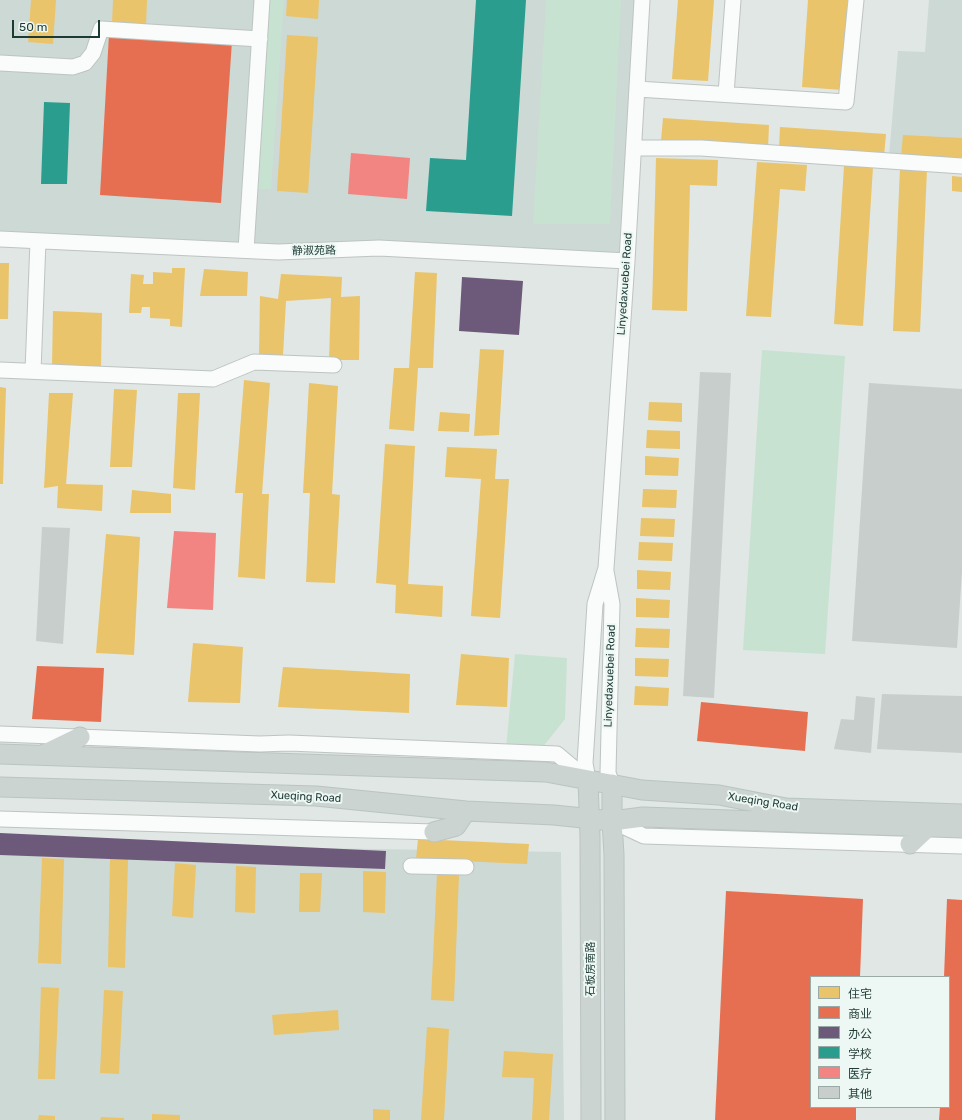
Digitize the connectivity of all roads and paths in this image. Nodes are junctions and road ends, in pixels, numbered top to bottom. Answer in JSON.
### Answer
{"nodes":[{"id":1,"x":262,"y":0,"type":"edge"},
{"id":2,"x":642,"y":0,"type":"edge"},
{"id":3,"x":733,"y":0,"type":"edge"},
{"id":4,"x":856,"y":0,"type":"edge"},
{"id":5,"x":260,"y":39,"type":"junction"},
{"id":6,"x":0,"y":63,"type":"edge"},
{"id":7,"x":637,"y":89,"type":"junction"},
{"id":8,"x":726,"y":94,"type":"junction"},
{"id":9,"x":634,"y":148,"type":"junction"},
{"id":10,"x":962,"y":166,"type":"edge"},
{"id":11,"x":0,"y":239,"type":"edge"},
{"id":12,"x":38,"y":241,"type":"junction"},
{"id":13,"x":246,"y":250,"type":"junction"},
{"id":14,"x":627,"y":261,"type":"junction"},
{"id":15,"x":334,"y":366,"type":"dead end"},
{"id":16,"x":0,"y":370,"type":"edge"},
{"id":17,"x":33,"y":371,"type":"junction"},
{"id":18,"x":606,"y":568,"type":"junction"},
{"id":19,"x":0,"y":734,"type":"edge"},
{"id":20,"x":80,"y":737,"type":"junction"},
{"id":21,"x":0,"y":754,"type":"edge"},
{"id":22,"x":42,"y":755,"type":"junction"},
{"id":23,"x":588,"y":780,"type":"junction"},
{"id":24,"x":612,"y":784,"type":"junction"},
{"id":25,"x":0,"y":788,"type":"edge"},
{"id":26,"x":466,"y":811,"type":"junction"},
{"id":27,"x":962,"y":814,"type":"edge"},
{"id":28,"x":589,"y":818,"type":"junction"},
{"id":29,"x":0,"y":820,"type":"edge"},
{"id":30,"x":612,"y":821,"type":"junction"},
{"id":31,"x":928,"y":827,"type":"junction"},
{"id":32,"x":962,"y":828,"type":"edge"},
{"id":33,"x":434,"y":832,"type":"joint"},
{"id":34,"x":910,"y":844,"type":"junction"},
{"id":35,"x":962,"y":846,"type":"edge"},
{"id":36,"x":411,"y":866,"type":"dead end"},
{"id":37,"x":466,"y":867,"type":"dead end"},
{"id":38,"x":591,"y":1120,"type":"edge"},
{"id":39,"x":615,"y":1120,"type":"edge"}],
"edges":[{"from":1,"to":5,"type":"street"},
{"from":2,"to":7,"type":"street","name":"Linyedaxuebei Road"},
{"from":3,"to":8,"type":"street"},
{"from":4,"to":8,"type":"street"},
{"from":5,"to":6,"type":"street"},
{"from":5,"to":13,"type":"street"},
{"from":7,"to":8,"type":"street"},
{"from":7,"to":9,"type":"street","name":"Linyedaxuebei Road"},
{"from":9,"to":10,"type":"street"},
{"from":9,"to":14,"type":"street","name":"Linyedaxuebei Road"},
{"from":11,"to":12,"type":"street","name":"静淑苑路"},
{"from":12,"to":13,"type":"street","name":"静淑苑路"},
{"from":12,"to":17,"type":"street"},
{"from":13,"to":14,"type":"street","name":"静淑苑路"},
{"from":14,"to":18,"type":"street","name":"Linyedaxuebei Road"},
{"from":15,"to":17,"type":"street"},
{"from":16,"to":17,"type":"street"},
{"from":18,"to":23,"type":"street","name":"Linyedaxuebei Road"},
{"from":18,"to":24,"type":"street","name":"Linyedaxuebei Road"},
{"from":19,"to":20,"type":"street"},
{"from":20,"to":22,"type":"main road"},
{"from":20,"to":23,"type":"street"},
{"from":21,"to":22,"type":"main road","name":"Xueqing Road"},
{"from":22,"to":23,"type":"main road","name":"Xueqing Road"},
{"from":23,"to":24,"type":"main road","name":"Xueqing Road"},
{"from":23,"to":28,"type":"main road","name":"石板房南路"},
{"from":24,"to":27,"type":"main road","name":"Xueqing Road"},
{"from":24,"to":30,"type":"main road","name":"石板房南路"},
{"from":25,"to":26,"type":"main road","name":"Xueqing Road"},
{"from":26,"to":28,"type":"main road","name":"Xueqing Road"},
{"from":26,"to":33,"type":"main road"},
{"from":28,"to":30,"type":"main road","name":"Xueqing Road"},
{"from":28,"to":38,"type":"main road","name":"石板房南路"},
{"from":29,"to":33,"type":"street"},
{"from":30,"to":31,"type":"main road","name":"Xueqing Road"},
{"from":30,"to":34,"type":"street","name":"Xueqing Road"},
{"from":30,"to":39,"type":"main road","name":"石板房南路"},
{"from":31,"to":32,"type":"main road","name":"Xueqing Road"},
{"from":31,"to":34,"type":"main road"},
{"from":34,"to":35,"type":"street","name":"Xueqing Road"},
{"from":36,"to":37,"type":"street"}]}
